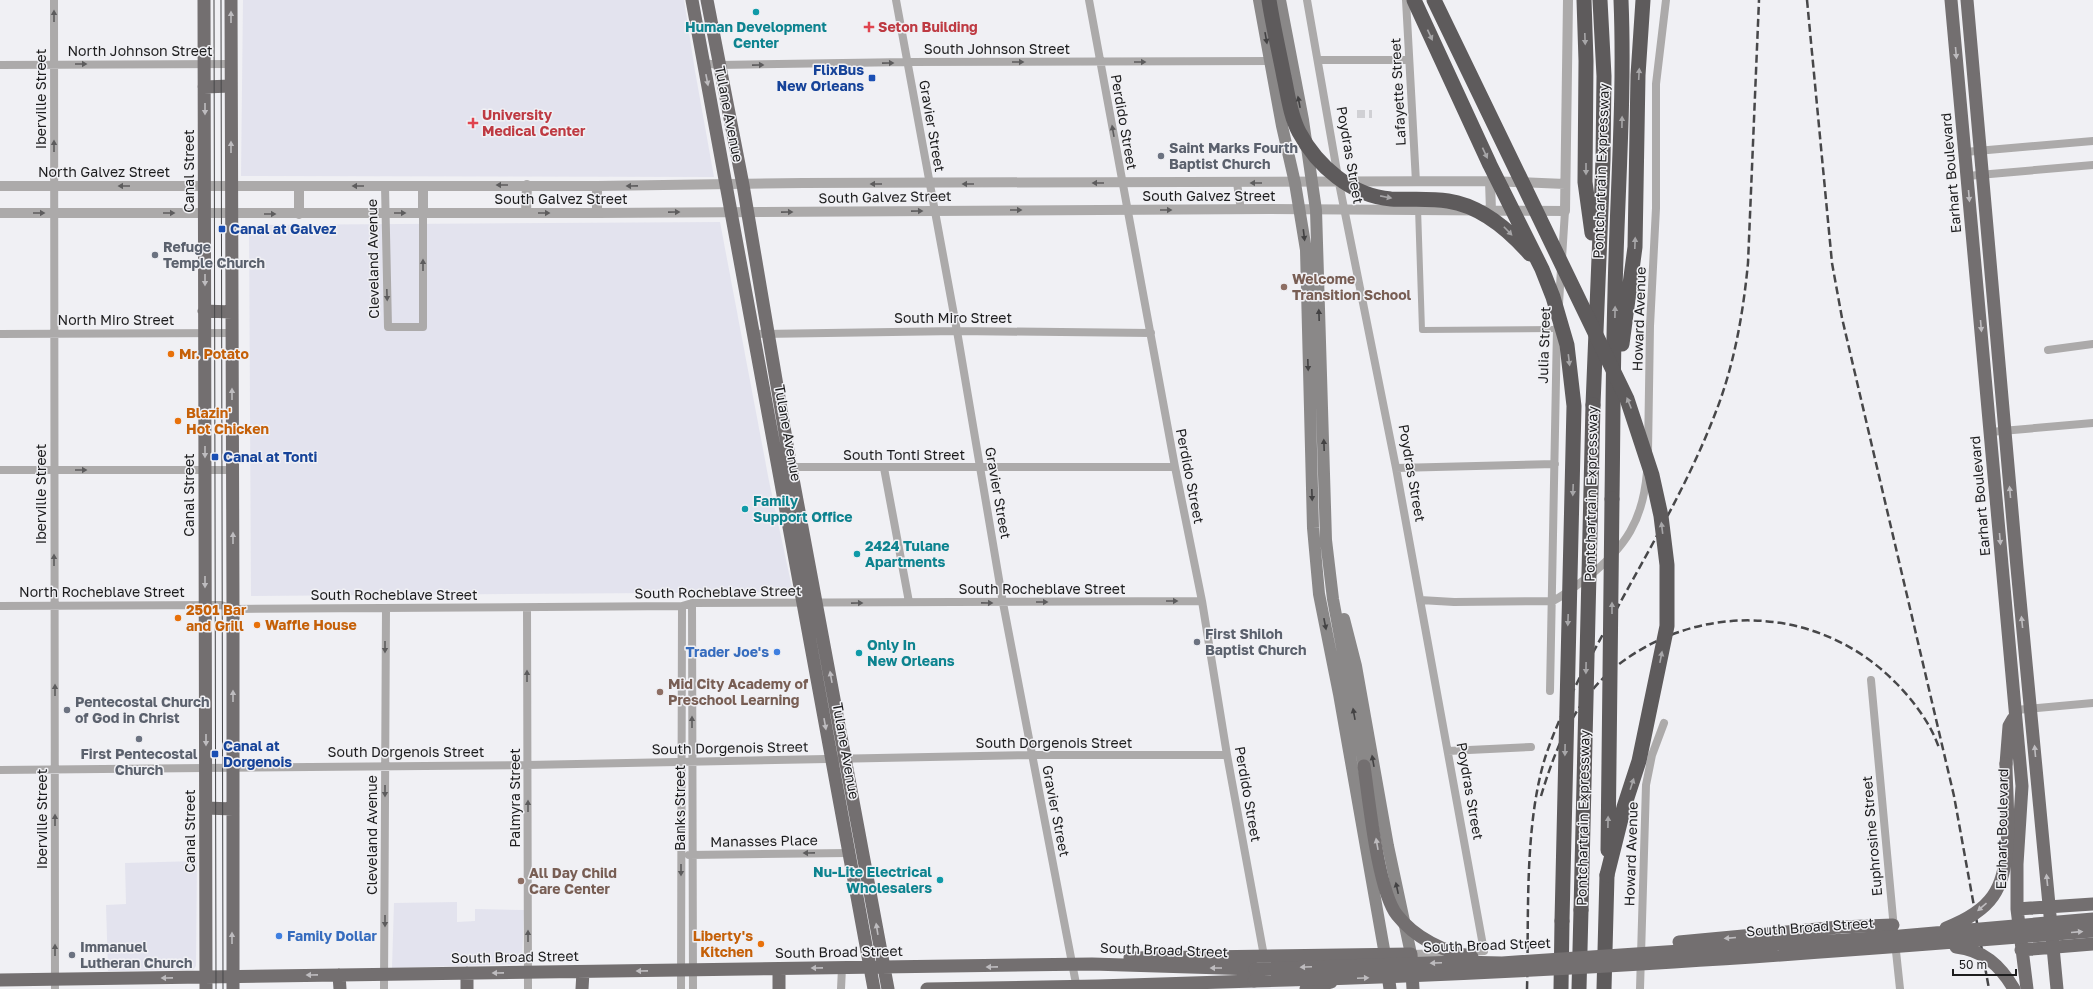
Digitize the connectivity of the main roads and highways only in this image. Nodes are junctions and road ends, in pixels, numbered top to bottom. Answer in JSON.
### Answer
{"nodes":[{"id":1,"x":204,"y":0,"type":"edge"},
{"id":2,"x":231,"y":0,"type":"edge"},
{"id":3,"x":692,"y":0,"type":"edge"},
{"id":4,"x":707,"y":0,"type":"edge"},
{"id":5,"x":1259,"y":0,"type":"edge"},
{"id":6,"x":1269,"y":0,"type":"edge"},
{"id":7,"x":1280,"y":0,"type":"edge"},
{"id":8,"x":1414,"y":0,"type":"edge"},
{"id":9,"x":1434,"y":0,"type":"edge"},
{"id":10,"x":1584,"y":0,"type":"edge"},
{"id":11,"x":1600,"y":0,"type":"edge"},
{"id":12,"x":1621,"y":0,"type":"edge"},
{"id":13,"x":1643,"y":0,"type":"edge"},
{"id":14,"x":1951,"y":0,"type":"edge"},
{"id":15,"x":1967,"y":0,"type":"edge"},
{"id":16,"x":1954,"y":33,"type":"junction"},
{"id":17,"x":1970,"y":33,"type":"junction"},
{"id":18,"x":231,"y":86,"type":"junction"},
{"id":19,"x":204,"y":87,"type":"junction"},
{"id":20,"x":1542,"y":269,"type":"junction"},
{"id":21,"x":1597,"y":273,"type":"junction"},
{"id":22,"x":1993,"y":298,"type":"junction"},
{"id":23,"x":1978,"y":299,"type":"junction"},
{"id":24,"x":204,"y":311,"type":"junction"},
{"id":25,"x":232,"y":312,"type":"junction"},
{"id":26,"x":1614,"y":406,"type":"junction"},
{"id":27,"x":1326,"y":540,"type":"junction"},
{"id":28,"x":2002,"y":568,"type":"junction"},
{"id":29,"x":2017,"y":568,"type":"junction"},
{"id":30,"x":2016,"y":712,"type":"junction"},
{"id":31,"x":1364,"y":766,"type":"joint"},
{"id":32,"x":206,"y":808,"type":"junction"},
{"id":33,"x":233,"y":808,"type":"junction"},
{"id":34,"x":1607,"y":875,"type":"junction"},
{"id":35,"x":2093,"y":904,"type":"edge"},
{"id":36,"x":2050,"y":907,"type":"junction"},
{"id":37,"x":2017,"y":909,"type":"junction"},
{"id":38,"x":2093,"y":919,"type":"edge"},
{"id":39,"x":1893,"y":925,"type":"road end"},
{"id":40,"x":2093,"y":931,"type":"edge"},
{"id":41,"x":1936,"y":933,"type":"junction"},
{"id":42,"x":2093,"y":944,"type":"edge"},
{"id":43,"x":1926,"y":945,"type":"junction"},
{"id":44,"x":2053,"y":948,"type":"junction"},
{"id":45,"x":2020,"y":950,"type":"junction"},
{"id":46,"x":1411,"y":954,"type":"junction"},
{"id":47,"x":1385,"y":955,"type":"junction"},
{"id":48,"x":1587,"y":957,"type":"junction"},
{"id":49,"x":1502,"y":963,"type":"junction"},
{"id":50,"x":1073,"y":965,"type":"junction"},
{"id":51,"x":1020,"y":966,"type":"junction"},
{"id":52,"x":942,"y":967,"type":"junction"},
{"id":53,"x":870,"y":968,"type":"junction"},
{"id":54,"x":884,"y":968,"type":"junction"},
{"id":55,"x":779,"y":969,"type":"junction"},
{"id":56,"x":583,"y":972,"type":"junction"},
{"id":57,"x":467,"y":973,"type":"junction"},
{"id":58,"x":339,"y":975,"type":"junction"},
{"id":59,"x":1255,"y":975,"type":"junction"},
{"id":60,"x":1344,"y":979,"type":"junction"},
{"id":61,"x":0,"y":980,"type":"edge"},
{"id":62,"x":206,"y":983,"type":"edge"},
{"id":63,"x":233,"y":983,"type":"edge"},
{"id":64,"x":55,"y":984,"type":"edge"},
{"id":65,"x":139,"y":984,"type":"edge"},
{"id":66,"x":946,"y":988,"type":"edge"},
{"id":67,"x":1020,"y":988,"type":"junction"},
{"id":68,"x":1077,"y":988,"type":"edge"},
{"id":69,"x":340,"y":989,"type":"edge"},
{"id":70,"x":467,"y":989,"type":"edge"},
{"id":71,"x":582,"y":989,"type":"edge"},
{"id":72,"x":779,"y":989,"type":"edge"},
{"id":73,"x":874,"y":989,"type":"edge"},
{"id":74,"x":888,"y":989,"type":"edge"},
{"id":75,"x":928,"y":989,"type":"edge"},
{"id":76,"x":1098,"y":989,"type":"edge"},
{"id":77,"x":1306,"y":989,"type":"edge"},
{"id":78,"x":1390,"y":989,"type":"edge"},
{"id":79,"x":1414,"y":989,"type":"edge"},
{"id":80,"x":1561,"y":989,"type":"edge"},
{"id":81,"x":1579,"y":989,"type":"edge"},
{"id":82,"x":1604,"y":989,"type":"edge"},
{"id":83,"x":2014,"y":989,"type":"edge"},
{"id":84,"x":2027,"y":989,"type":"edge"},
{"id":85,"x":2057,"y":989,"type":"edge"}],
"edges":[{"from":1,"to":19,"type":"main road","name":"Canal Street"},
{"from":18,"to":2,"type":"main road","one_way":true},
{"from":3,"to":53,"type":"main road","name":"Tulane Avenue","one_way":true},
{"from":54,"to":4,"type":"main road","name":"Tulane Avenue","one_way":true},
{"from":5,"to":47,"type":"main road","one_way":true},
{"from":6,"to":20,"type":"highway","one_way":true,"bridge":true},
{"from":27,"to":7,"type":"main road","one_way":true},
{"from":8,"to":20,"type":"highway","one_way":true,"bridge":true},
{"from":34,"to":9,"type":"highway","one_way":true,"bridge":true},
{"from":10,"to":21,"type":"highway","one_way":true},
{"from":11,"to":21,"type":"highway","name":"Pontchartrain Expressway"},
{"from":26,"to":12,"type":"highway","name":"Pontchartrain Expressway","one_way":true},
{"from":26,"to":13,"type":"highway","one_way":true},
{"from":14,"to":16,"type":"main road","name":"Earhart Boulevard"},
{"from":15,"to":17,"type":"main road"},
{"from":16,"to":17,"type":"main road"},
{"from":16,"to":23,"type":"main road","name":"Earhart Boulevard","one_way":true},
{"from":17,"to":22,"type":"main road"},
{"from":18,"to":19,"type":"main road"},
{"from":25,"to":18,"type":"main road","one_way":true},
{"from":19,"to":24,"type":"main road","name":"Canal Street","one_way":true},
{"from":20,"to":80,"type":"highway","one_way":true,"bridge":true},
{"from":21,"to":81,"type":"highway","name":"Pontchartrain Expressway","one_way":true,"bridge":true},
{"from":22,"to":23,"type":"main road"},
{"from":29,"to":22,"type":"main road","one_way":true},
{"from":23,"to":28,"type":"main road","name":"Earhart Boulevard","one_way":true},
{"from":24,"to":25,"type":"main road"},
{"from":24,"to":32,"type":"main road","name":"Canal Street","one_way":true},
{"from":33,"to":25,"type":"main road","one_way":true},
{"from":34,"to":26,"type":"highway","name":"Pontchartrain Expressway","one_way":true,"bridge":true},
{"from":31,"to":27,"type":"main road","one_way":true},
{"from":46,"to":27,"type":"main road","one_way":true},
{"from":28,"to":29,"type":"main road"},
{"from":28,"to":30,"type":"main road","name":"Earhart Boulevard"},
{"from":36,"to":29,"type":"main road","one_way":true},
{"from":30,"to":37,"type":"main road","name":"Earhart Boulevard"},
{"from":30,"to":41,"type":"main road","one_way":true,"bridge":true},
{"from":49,"to":31,"type":"main road","one_way":true,"bridge":true},
{"from":32,"to":33,"type":"main road"},
{"from":32,"to":62,"type":"main road","name":"Canal Street"},
{"from":63,"to":33,"type":"main road","one_way":true},
{"from":34,"to":82,"type":"highway","name":"Pontchartrain Expressway"},
{"from":35,"to":36,"type":"main road"},
{"from":36,"to":37,"type":"main road"},
{"from":36,"to":44,"type":"main road"},
{"from":37,"to":45,"type":"main road","name":"Earhart Boulevard"},
{"from":38,"to":41,"type":"main road","name":"South Broad Street","bridge":true},
{"from":39,"to":48,"type":"main road","one_way":true,"bridge":true},
{"from":43,"to":40,"type":"main road","name":"South Broad Street","one_way":true,"bridge":true},
{"from":41,"to":48,"type":"main road","name":"South Broad Street","bridge":true},
{"from":42,"to":44,"type":"main road"},
{"from":60,"to":43,"type":"main road","name":"South Broad Street","one_way":true,"bridge":true},
{"from":43,"to":83,"type":"main road","bridge":true},
{"from":44,"to":45,"type":"main road"},
{"from":44,"to":85,"type":"main road"},
{"from":45,"to":84,"type":"main road","name":"Earhart Boulevard"},
{"from":46,"to":47,"type":"main road"},
{"from":46,"to":79,"type":"main road"},
{"from":47,"to":50,"type":"main road"},
{"from":47,"to":78,"type":"main road"},
{"from":48,"to":49,"type":"main road","name":"South Broad Street","bridge":true},
{"from":49,"to":59,"type":"main road","name":"South Broad Street","one_way":true,"bridge":true},
{"from":50,"to":51,"type":"main road","name":"South Broad Street"},
{"from":59,"to":50,"type":"main road","name":"South Broad Street","one_way":true},
{"from":51,"to":52,"type":"main road","name":"South Broad Street","one_way":true},
{"from":51,"to":67,"type":"main road"},
{"from":52,"to":54,"type":"main road","name":"South Broad Street"},
{"from":52,"to":66,"type":"main road"},
{"from":53,"to":54,"type":"main road","name":"South Broad Street"},
{"from":53,"to":55,"type":"main road","name":"South Broad Street","one_way":true},
{"from":53,"to":73,"type":"main road","name":"Tulane Avenue"},
{"from":54,"to":74,"type":"main road","name":"Tulane Avenue"},
{"from":55,"to":56,"type":"main road","name":"South Broad Street","one_way":true},
{"from":55,"to":72,"type":"main road"},
{"from":56,"to":57,"type":"main road","name":"South Broad Street","one_way":true},
{"from":56,"to":71,"type":"main road"},
{"from":57,"to":58,"type":"main road","name":"South Broad Street"},
{"from":57,"to":70,"type":"main road"},
{"from":58,"to":63,"type":"main road","name":"South Broad Street","one_way":true},
{"from":58,"to":69,"type":"main road"},
{"from":59,"to":60,"type":"main road","name":"South Broad Street","bridge":true},
{"from":59,"to":68,"type":"main road","name":"South Broad Street"},
{"from":60,"to":77,"type":"main road","bridge":true},
{"from":61,"to":64,"type":"main road","name":"South Broad Street"},
{"from":62,"to":63,"type":"main road","name":"South Broad Street"},
{"from":62,"to":65,"type":"main road","name":"South Broad Street","one_way":true},
{"from":64,"to":65,"type":"main road","name":"South Broad Street"},
{"from":66,"to":67,"type":"main road","name":"South Broad Street"},
{"from":66,"to":75,"type":"main road","name":"South Broad Street"},
{"from":67,"to":68,"type":"main road","name":"South Broad Street"},
{"from":68,"to":76,"type":"main road"}]}
